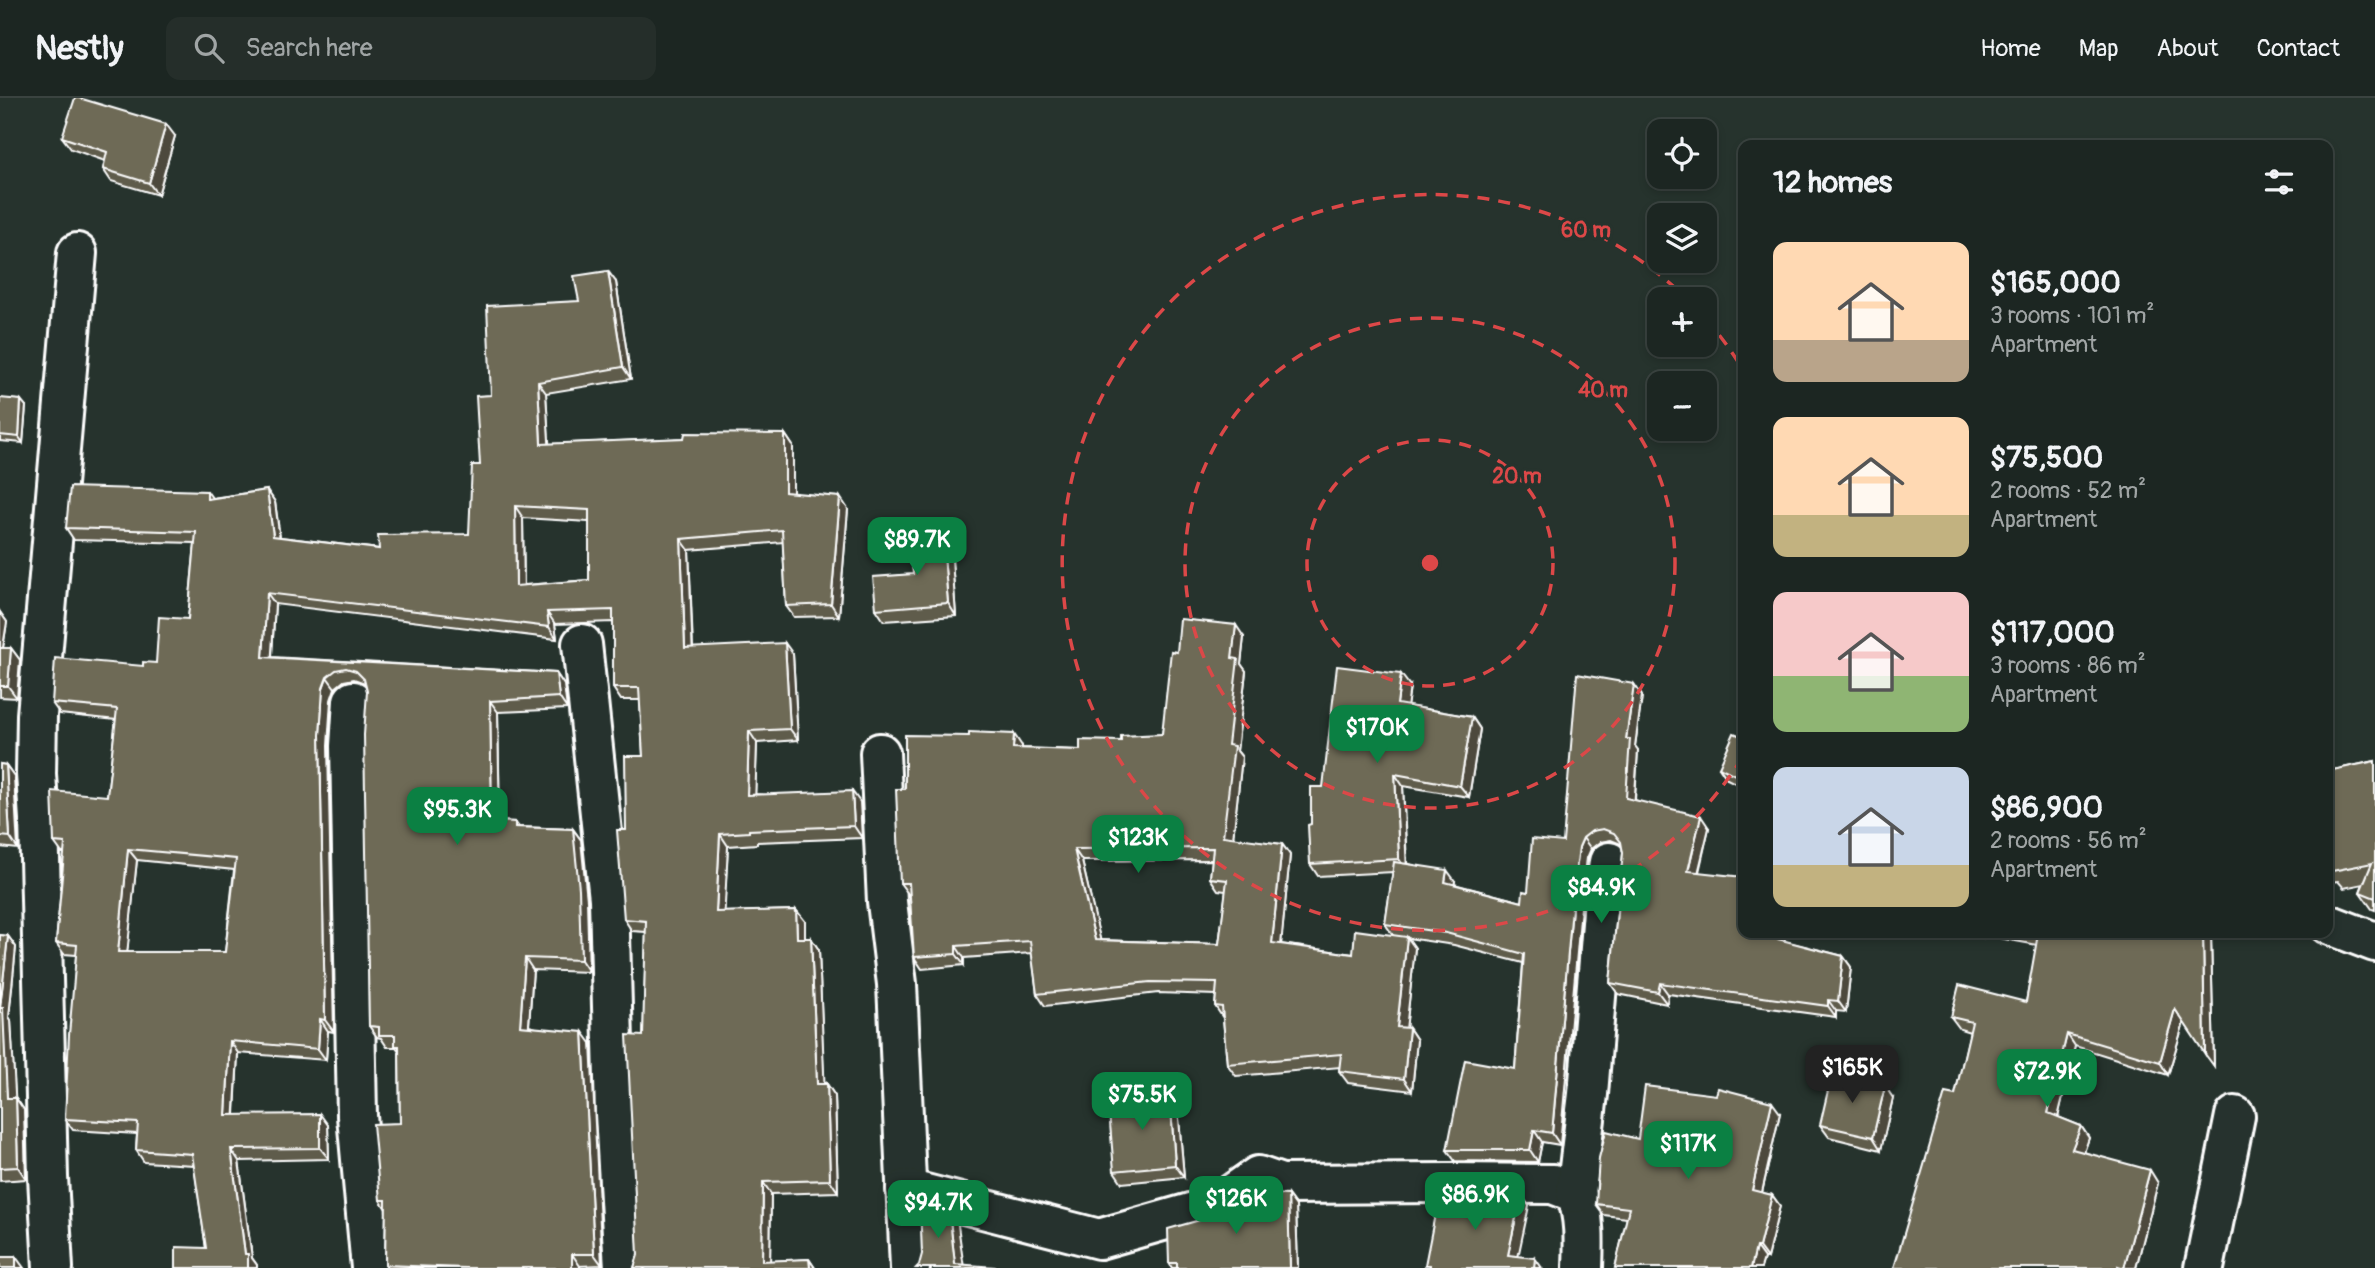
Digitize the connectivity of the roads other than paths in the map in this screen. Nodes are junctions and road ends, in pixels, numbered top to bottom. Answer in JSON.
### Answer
{"nodes":[{"id":1,"x":77,"y":253,"type":"dead end"},
{"id":2,"x":582,"y":644,"type":"dead end"},
{"id":3,"x":353,"y":701,"type":"dead end"},
{"id":4,"x":880,"y":753,"type":"dead end"},
{"id":5,"x":1609,"y":862,"type":"dead end"},
{"id":6,"x":2333,"y":926,"type":"edge"},
{"id":7,"x":2375,"y":942,"type":"edge"},
{"id":8,"x":2235,"y":1116,"type":"dead end"},
{"id":9,"x":906,"y":1189,"type":"junction"},
{"id":10,"x":1576,"y":1193,"type":"junction"},
{"id":11,"x":53,"y":1268,"type":"edge"},
{"id":12,"x":371,"y":1268,"type":"edge"},
{"id":13,"x":624,"y":1268,"type":"edge"},
{"id":14,"x":910,"y":1268,"type":"edge"},
{"id":15,"x":1583,"y":1268,"type":"edge"},
{"id":16,"x":2204,"y":1268,"type":"edge"}],
"edges":[{"from":1,"to":11,"type":"street"},
{"from":2,"to":13,"type":"street"},
{"from":3,"to":12,"type":"street"},
{"from":4,"to":9,"type":"street"},
{"from":5,"to":10,"type":"street"},
{"from":6,"to":7,"type":"street"},
{"from":8,"to":16,"type":"street"},
{"from":9,"to":10,"type":"street"},
{"from":9,"to":14,"type":"street"},
{"from":10,"to":15,"type":"street"}]}
